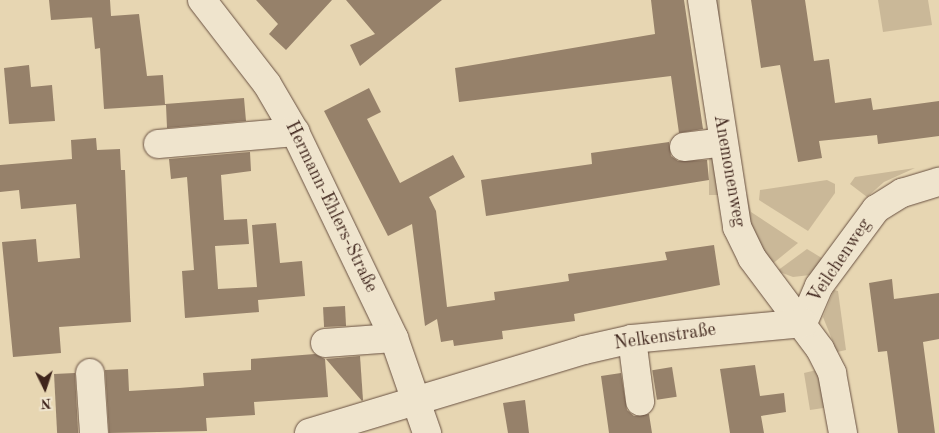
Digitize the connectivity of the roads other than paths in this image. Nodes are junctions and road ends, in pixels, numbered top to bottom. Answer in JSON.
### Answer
{"nodes":[{"id":1,"x":202,"y":0,"type":"edge"},
{"id":2,"x":702,"y":0,"type":"edge"},
{"id":3,"x":295,"y":132,"type":"junction"},
{"id":4,"x":723,"y":142,"type":"junction"},
{"id":5,"x":158,"y":144,"type":"dead end"},
{"id":6,"x":684,"y":148,"type":"dead end"},
{"id":7,"x":939,"y":182,"type":"edge"},
{"id":8,"x":803,"y":323,"type":"junction"},
{"id":9,"x":394,"y":338,"type":"junction"},
{"id":10,"x":632,"y":340,"type":"junction"},
{"id":11,"x":325,"y":343,"type":"dead end"},
{"id":12,"x":90,"y":374,"type":"dead end"},
{"id":13,"x":640,"y":401,"type":"dead end"},
{"id":14,"x":416,"y":402,"type":"junction"},
{"id":15,"x":94,"y":433,"type":"edge"},
{"id":16,"x":309,"y":433,"type":"edge"},
{"id":17,"x":427,"y":433,"type":"edge"},
{"id":18,"x":843,"y":433,"type":"edge"}],
"edges":[{"from":1,"to":3,"type":"street","name":"Hermann-Ehlers-Straße"},
{"from":2,"to":4,"type":"street","name":"Anemonenweg"},
{"from":3,"to":5,"type":"street"},
{"from":3,"to":9,"type":"street","name":"Hermann-Ehlers-Straße"},
{"from":4,"to":6,"type":"street"},
{"from":4,"to":8,"type":"street","name":"Anemonenweg"},
{"from":7,"to":8,"type":"street","name":"Veilchenweg"},
{"from":8,"to":10,"type":"street","name":"Nelkenstraße"},
{"from":8,"to":18,"type":"street"},
{"from":9,"to":11,"type":"street"},
{"from":9,"to":14,"type":"street","name":"Hermann-Ehlers-Straße"},
{"from":10,"to":13,"type":"street"},
{"from":10,"to":14,"type":"street","name":"Nelkenstraße"},
{"from":12,"to":15,"type":"street"},
{"from":14,"to":16,"type":"street","name":"Nelkenstraße"},
{"from":14,"to":17,"type":"street","name":"Hermann-Ehlers-Straße"}]}
